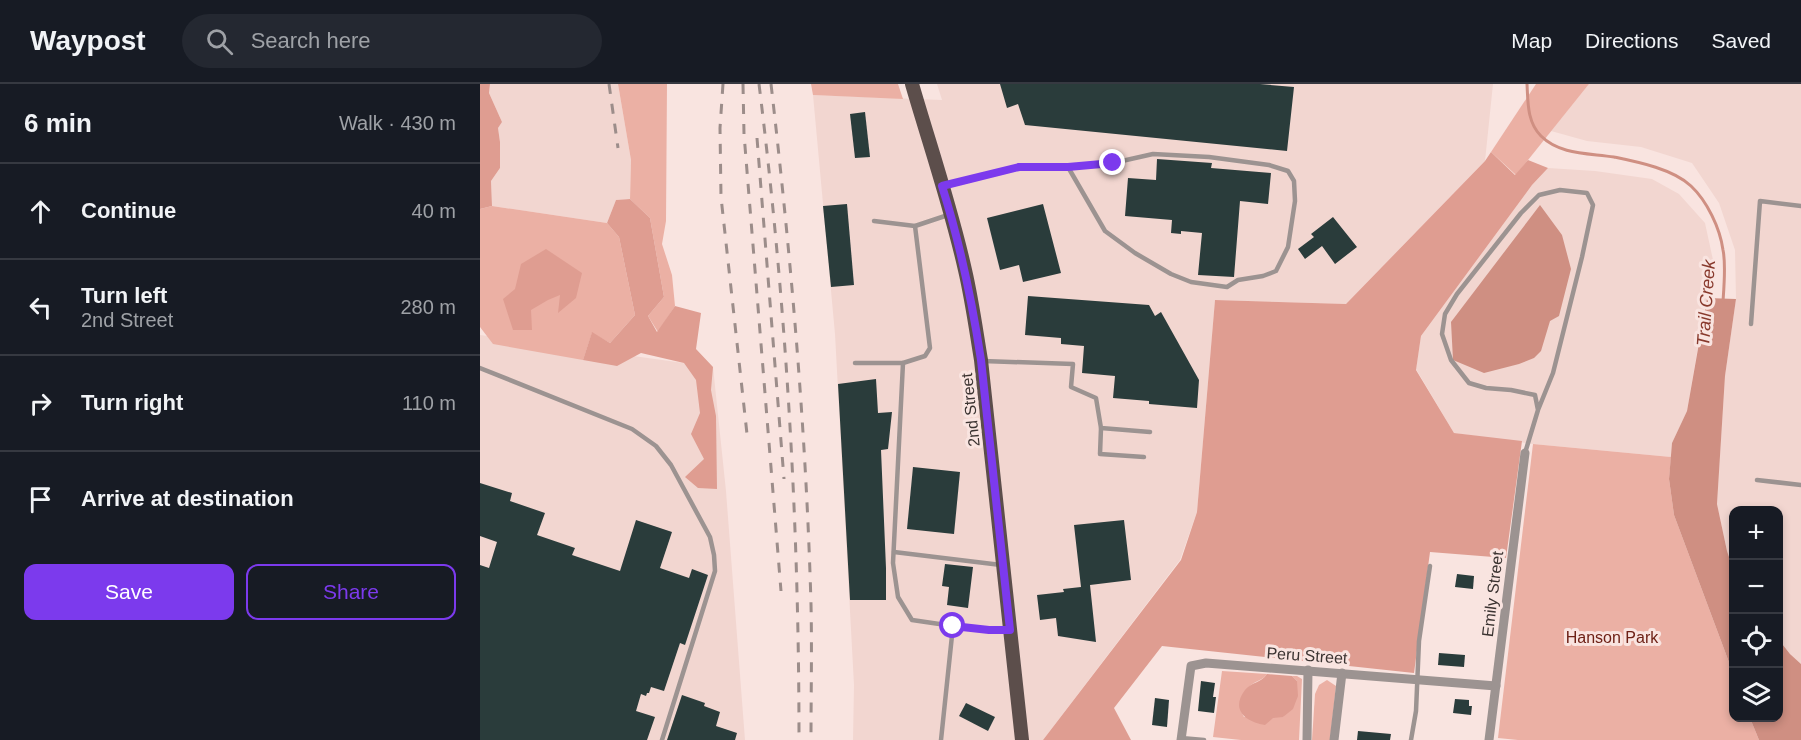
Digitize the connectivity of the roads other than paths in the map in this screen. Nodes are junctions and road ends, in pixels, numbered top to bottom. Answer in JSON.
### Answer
{"nodes":[{"id":1,"x":912,"y":84,"type":"edge"},
{"id":2,"x":1068,"y":167,"type":"junction"},
{"id":3,"x":942,"y":186,"type":"junction"},
{"id":4,"x":1801,"y":206,"type":"edge"},
{"id":5,"x":951,"y":215,"type":"junction"},
{"id":6,"x":874,"y":220,"type":"dead end"},
{"id":7,"x":915,"y":226,"type":"junction"},
{"id":8,"x":1751,"y":324,"type":"dead end"},
{"id":9,"x":981,"y":360,"type":"junction"},
{"id":10,"x":855,"y":363,"type":"dead end"},
{"id":11,"x":903,"y":363,"type":"junction"},
{"id":12,"x":480,"y":368,"type":"edge"},
{"id":13,"x":1538,"y":410,"type":"junction"},
{"id":14,"x":1101,"y":428,"type":"junction"},
{"id":15,"x":1150,"y":432,"type":"dead end"},
{"id":16,"x":1525,"y":453,"type":"joint"},
{"id":17,"x":1144,"y":457,"type":"dead end"},
{"id":18,"x":1757,"y":480,"type":"dead end"},
{"id":19,"x":1801,"y":485,"type":"edge"},
{"id":20,"x":894,"y":552,"type":"junction"},
{"id":21,"x":1003,"y":565,"type":"junction"},
{"id":22,"x":1431,"y":566,"type":"dead end"},
{"id":23,"x":953,"y":626,"type":"junction"},
{"id":24,"x":1010,"y":630,"type":"junction"},
{"id":25,"x":1308,"y":670,"type":"junction"},
{"id":26,"x":1342,"y":673,"type":"junction"},
{"id":27,"x":1418,"y":679,"type":"junction"},
{"id":28,"x":1496,"y":686,"type":"junction"},
{"id":29,"x":1181,"y":739,"type":"edge"},
{"id":30,"x":662,"y":740,"type":"edge"},
{"id":31,"x":941,"y":740,"type":"edge"},
{"id":32,"x":1022,"y":740,"type":"edge"},
{"id":33,"x":1204,"y":740,"type":"edge"},
{"id":34,"x":1307,"y":740,"type":"edge"},
{"id":35,"x":1334,"y":740,"type":"edge"},
{"id":36,"x":1411,"y":740,"type":"edge"},
{"id":37,"x":1490,"y":740,"type":"edge"}],
"edges":[{"from":1,"to":3,"type":"main road","name":"2nd Street"},
{"from":2,"to":2,"type":"lane"},
{"from":2,"to":3,"type":"lane"},
{"from":3,"to":5,"type":"main road","name":"2nd Street"},
{"from":4,"to":8,"type":"lane"},
{"from":5,"to":7,"type":"lane"},
{"from":5,"to":9,"type":"main road","name":"2nd Street"},
{"from":6,"to":7,"type":"lane"},
{"from":7,"to":11,"type":"lane"},
{"from":9,"to":14,"type":"lane"},
{"from":9,"to":21,"type":"main road","name":"2nd Street"},
{"from":10,"to":11,"type":"lane"},
{"from":11,"to":20,"type":"lane"},
{"from":12,"to":30,"type":"lane"},
{"from":13,"to":13,"type":"lane"},
{"from":13,"to":16,"type":"lane"},
{"from":14,"to":15,"type":"lane"},
{"from":14,"to":17,"type":"lane"},
{"from":16,"to":28,"type":"street","name":"Emily Street"},
{"from":18,"to":19,"type":"lane"},
{"from":20,"to":21,"type":"lane"},
{"from":20,"to":23,"type":"lane"},
{"from":21,"to":24,"type":"main road","name":"2nd Street"},
{"from":22,"to":27,"type":"lane"},
{"from":23,"to":24,"type":"lane"},
{"from":23,"to":31,"type":"lane"},
{"from":24,"to":32,"type":"main road","name":"2nd Street"},
{"from":25,"to":26,"type":"street","name":"Peru Street"},
{"from":25,"to":29,"type":"street","name":"Peru Street"},
{"from":25,"to":34,"type":"street"},
{"from":26,"to":27,"type":"street","name":"Peru Street"},
{"from":26,"to":35,"type":"street"},
{"from":27,"to":28,"type":"street","name":"Peru Street"},
{"from":27,"to":36,"type":"lane"},
{"from":28,"to":37,"type":"street","name":"Emily Street"},
{"from":29,"to":33,"type":"lane"}]}
